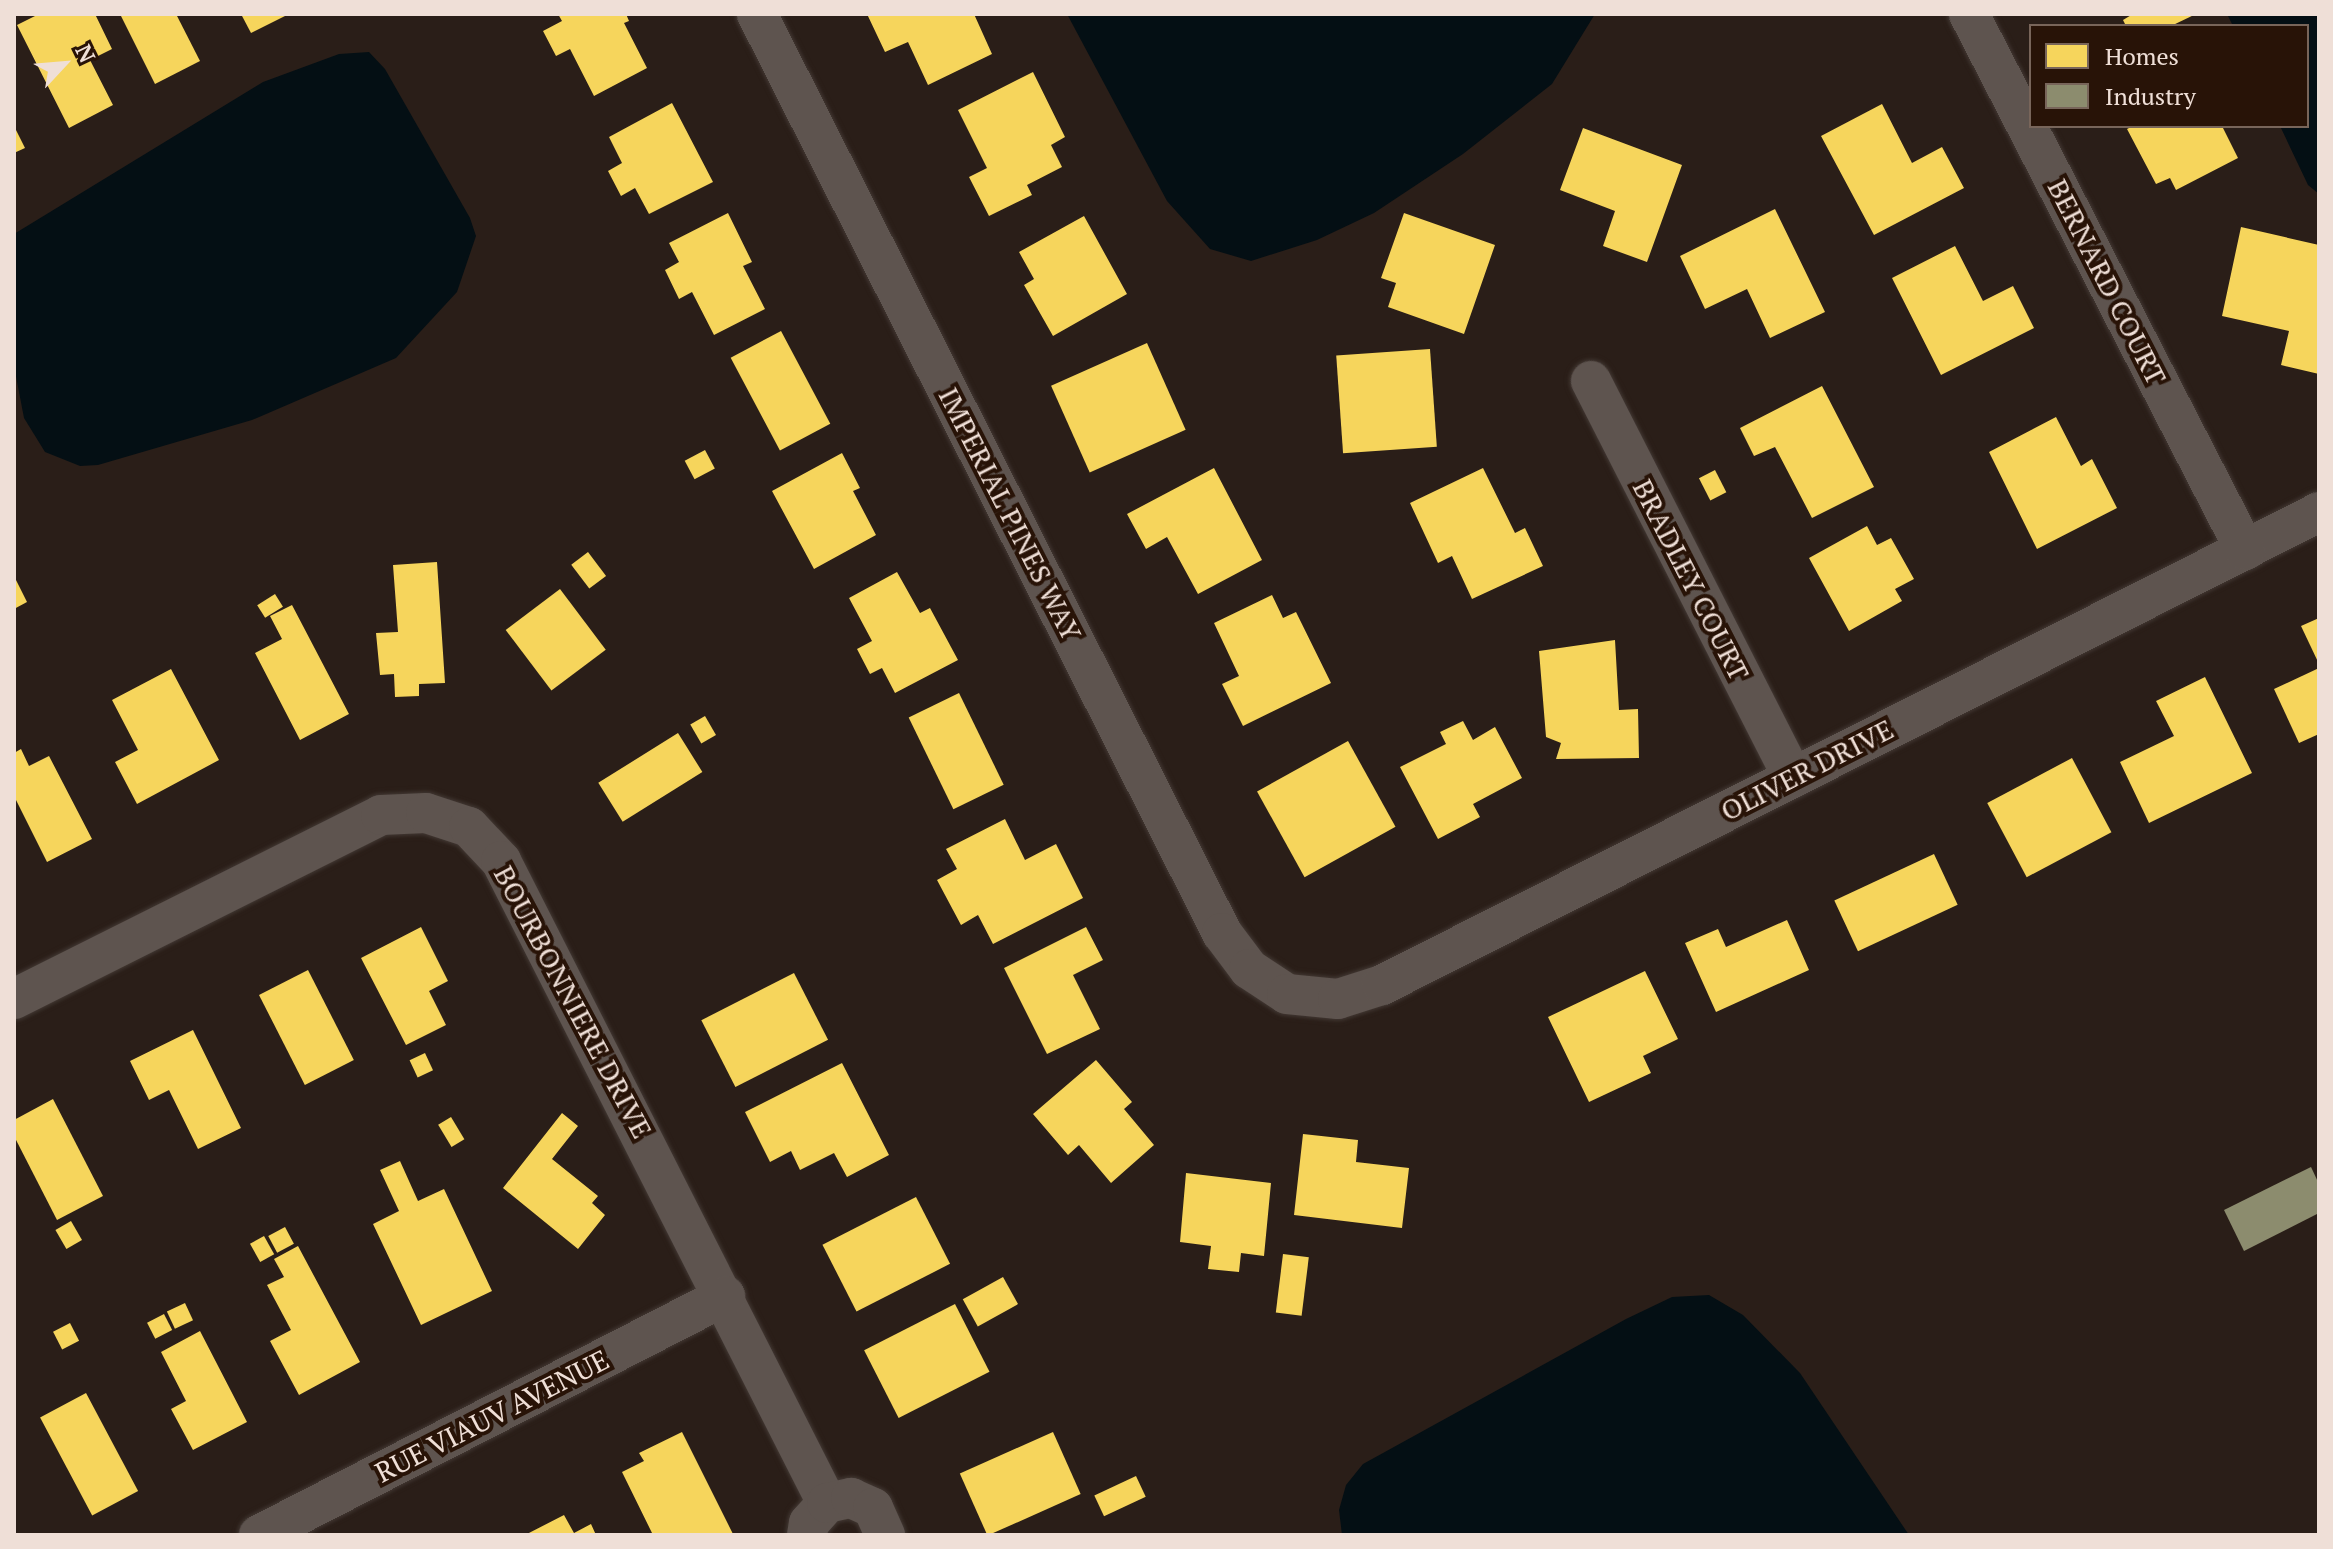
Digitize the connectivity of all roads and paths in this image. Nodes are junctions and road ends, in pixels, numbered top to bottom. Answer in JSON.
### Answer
{"nodes":[{"id":1,"x":757,"y":14,"type":"edge"},
{"id":2,"x":1969,"y":14,"type":"edge"},
{"id":3,"x":1591,"y":381,"type":"dead end"},
{"id":4,"x":2319,"y":512,"type":"edge"},
{"id":5,"x":2245,"y":550,"type":"junction"},
{"id":6,"x":1793,"y":777,"type":"junction"},
{"id":7,"x":1287,"y":994,"type":"joint"},
{"id":8,"x":14,"y":999,"type":"edge"},
{"id":9,"x":725,"y":1296,"type":"junction"},
{"id":10,"x":817,"y":1519,"type":"edge"},
{"id":11,"x":259,"y":1535,"type":"edge"},
{"id":12,"x":885,"y":1535,"type":"edge"}],
"edges":[{"from":1,"to":7,"type":"street","name":"IMPERIAL PINES WAY"},
{"from":2,"to":5,"type":"street","name":"BERNARD COURT"},
{"from":3,"to":6,"type":"street","name":"BRADLEY COURT"},
{"from":4,"to":5,"type":"street","name":"OLIVER DRIVE"},
{"from":5,"to":6,"type":"street","name":"OLIVER DRIVE"},
{"from":6,"to":7,"type":"street","name":"OLIVER DRIVE"},
{"from":8,"to":9,"type":"street","name":"BOURBONNIERE DRIVE"},
{"from":9,"to":10,"type":"street","name":"BOURBONNIERE DRIVE"},
{"from":9,"to":11,"type":"street","name":"RUE VIAUV AVENUE"},
{"from":10,"to":12,"type":"street","name":"BOURBONNIERE DRIVE"}]}
